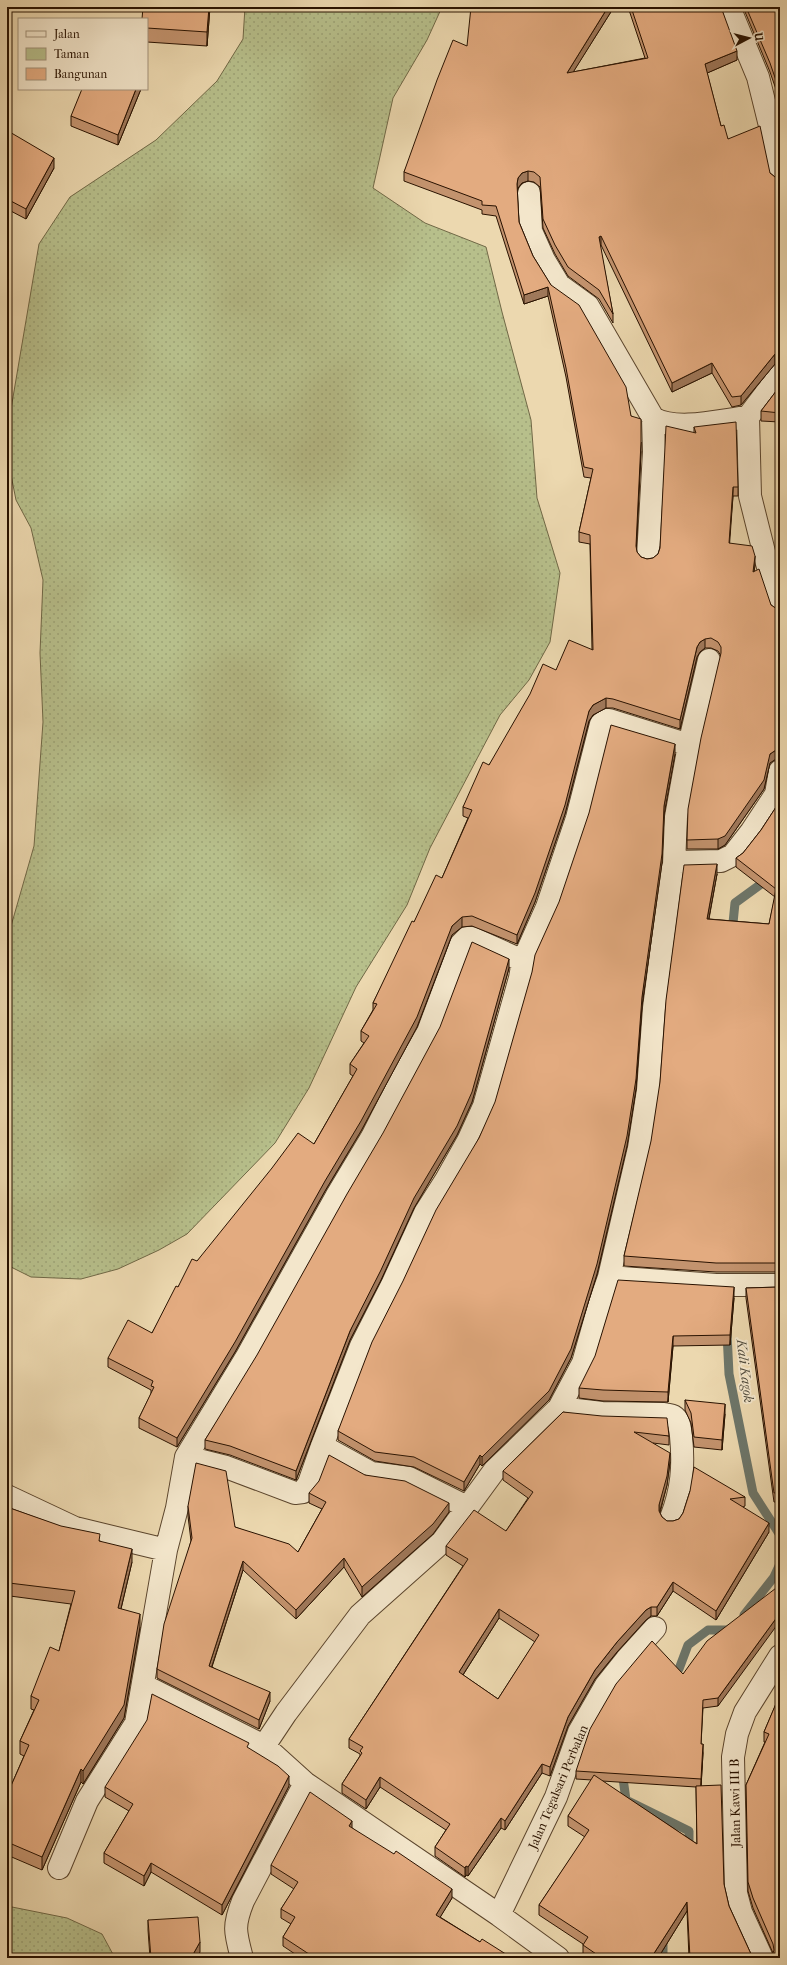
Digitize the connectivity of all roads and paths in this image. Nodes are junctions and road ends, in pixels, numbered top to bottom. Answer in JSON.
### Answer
{"nodes":[{"id":1,"x":729,"y":7,"type":"edge"},
{"id":2,"x":780,"y":175,"type":"edge"},
{"id":3,"x":528,"y":193,"type":"dead end"},
{"id":4,"x":780,"y":375,"type":"edge"},
{"id":5,"x":748,"y":417,"type":"junction"},
{"id":6,"x":653,"y":418,"type":"junction"},
{"id":7,"x":648,"y":556,"type":"dead end"},
{"id":8,"x":780,"y":606,"type":"edge"},
{"id":9,"x":709,"y":660,"type":"dead end"},
{"id":10,"x":689,"y":745,"type":"junction"},
{"id":11,"x":780,"y":771,"type":"edge"},
{"id":12,"x":778,"y":795,"type":"edge"},
{"id":13,"x":674,"y":864,"type":"junction"},
{"id":14,"x":523,"y":961,"type":"junction"},
{"id":15,"x":609,"y":1278,"type":"junction"},
{"id":16,"x":780,"y":1284,"type":"edge"},
{"id":17,"x":559,"y":1408,"type":"junction"},
{"id":18,"x":322,"y":1446,"type":"junction"},
{"id":19,"x":186,"y":1458,"type":"junction"},
{"id":20,"x":7,"y":1496,"type":"edge"},
{"id":21,"x":467,"y":1507,"type":"junction"},
{"id":22,"x":671,"y":1518,"type":"dead end"},
{"id":23,"x":166,"y":1550,"type":"junction"},
{"id":24,"x":655,"y":1628,"type":"dead end"},
{"id":25,"x":780,"y":1656,"type":"edge"},
{"id":26,"x":143,"y":1685,"type":"junction"},
{"id":27,"x":264,"y":1746,"type":"junction"},
{"id":28,"x":305,"y":1783,"type":"junction"},
{"id":29,"x":58,"y":1868,"type":"dead end"},
{"id":30,"x":500,"y":1915,"type":"junction"},
{"id":31,"x":242,"y":1958,"type":"edge"},
{"id":32,"x":558,"y":1958,"type":"edge"},
{"id":33,"x":762,"y":1958,"type":"edge"}],
"edges":[{"from":1,"to":2,"type":"street"},
{"from":3,"to":6,"type":"street"},
{"from":4,"to":5,"type":"street"},
{"from":5,"to":6,"type":"street"},
{"from":5,"to":8,"type":"street"},
{"from":6,"to":7,"type":"street"},
{"from":9,"to":10,"type":"street"},
{"from":10,"to":13,"type":"street"},
{"from":10,"to":14,"type":"street"},
{"from":11,"to":12,"type":"street"},
{"from":12,"to":13,"type":"street"},
{"from":13,"to":15,"type":"street"},
{"from":14,"to":18,"type":"street"},
{"from":14,"to":19,"type":"street"},
{"from":15,"to":16,"type":"street"},
{"from":15,"to":17,"type":"street"},
{"from":17,"to":21,"type":"street"},
{"from":17,"to":22,"type":"street"},
{"from":18,"to":19,"type":"street"},
{"from":18,"to":21,"type":"street"},
{"from":19,"to":23,"type":"street"},
{"from":20,"to":23,"type":"street"},
{"from":21,"to":27,"type":"street"},
{"from":23,"to":26,"type":"street"},
{"from":24,"to":30,"type":"street","name":"Jalan Tegalsari Perbalan"},
{"from":25,"to":33,"type":"street","name":"Jalan Kawi III B"},
{"from":26,"to":27,"type":"street"},
{"from":26,"to":29,"type":"street"},
{"from":27,"to":28,"type":"street"},
{"from":28,"to":30,"type":"street"},
{"from":28,"to":31,"type":"street"},
{"from":30,"to":32,"type":"street"}]}
